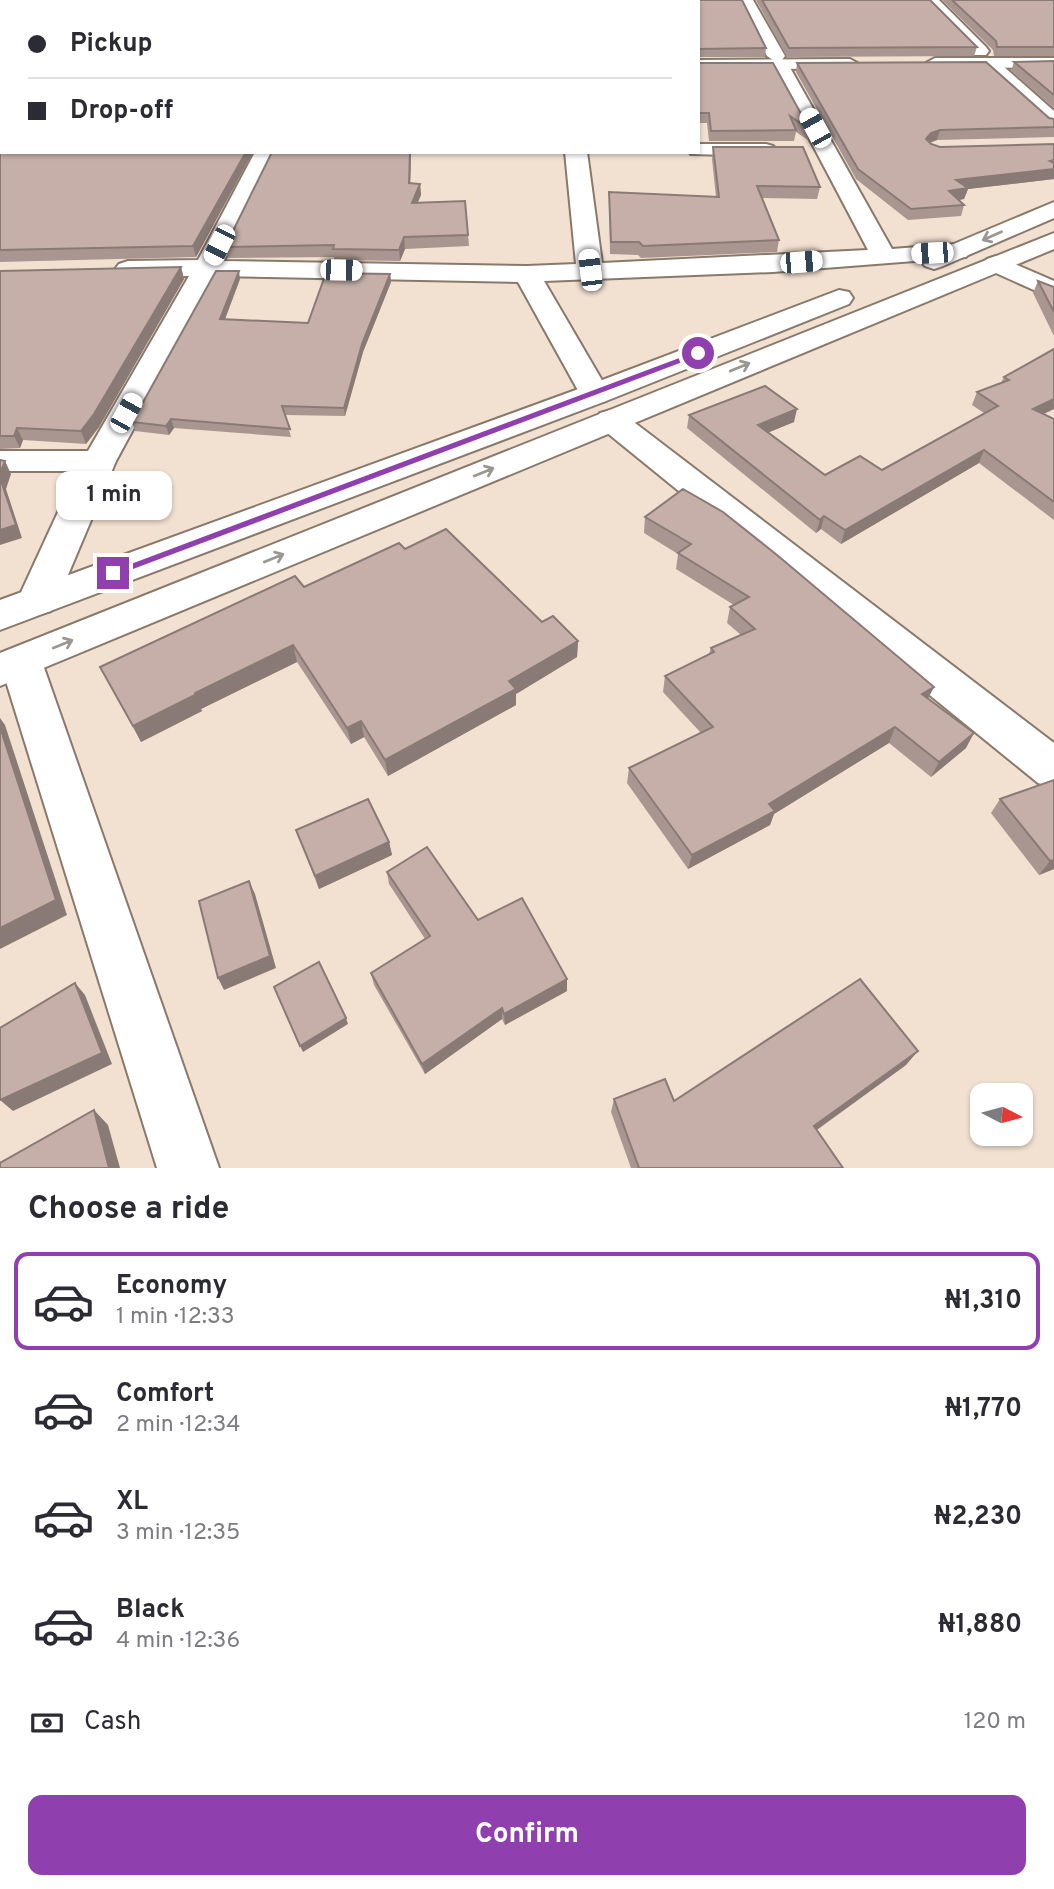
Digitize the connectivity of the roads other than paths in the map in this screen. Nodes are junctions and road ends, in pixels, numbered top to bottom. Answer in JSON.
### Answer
{"nodes":[{"id":1,"x":745,"y":0,"type":"edge"},
{"id":2,"x":930,"y":0,"type":"edge"},
{"id":3,"x":700,"y":56,"type":"edge"},
{"id":4,"x":1054,"y":56,"type":"edge"},
{"id":5,"x":987,"y":59,"type":"junction"},
{"id":6,"x":778,"y":60,"type":"junction"},
{"id":7,"x":861,"y":60,"type":"edge"},
{"id":8,"x":917,"y":60,"type":"edge"},
{"id":9,"x":1054,"y":63,"type":"edge"},
{"id":10,"x":700,"y":65,"type":"edge"},
{"id":11,"x":1054,"y":122,"type":"edge"},
{"id":12,"x":827,"y":149,"type":"junction"},
{"id":13,"x":700,"y":150,"type":"edge"},
{"id":14,"x":266,"y":154,"type":"edge"},
{"id":15,"x":576,"y":154,"type":"edge"},
{"id":16,"x":1054,"y":209,"type":"edge"},
{"id":17,"x":1054,"y":240,"type":"edge"},
{"id":18,"x":957,"y":251,"type":"junction"},
{"id":19,"x":883,"y":255,"type":"junction"},
{"id":20,"x":996,"y":264,"type":"junction"},
{"id":21,"x":207,"y":268,"type":"junction"},
{"id":22,"x":105,"y":270,"type":"edge"},
{"id":23,"x":590,"y":270,"type":"junction"},
{"id":24,"x":527,"y":274,"type":"junction"},
{"id":25,"x":1054,"y":291,"type":"edge"},
{"id":26,"x":603,"y":407,"type":"junction"},
{"id":27,"x":0,"y":461,"type":"edge"},
{"id":28,"x":99,"y":461,"type":"junction"},
{"id":29,"x":37,"y":601,"type":"junction"},
{"id":30,"x":0,"y":615,"type":"edge"},
{"id":31,"x":10,"y":666,"type":"edge"},
{"id":32,"x":1054,"y":769,"type":"edge"},
{"id":33,"x":188,"y":1168,"type":"edge"}],
"edges":[{"from":1,"to":6,"type":"street"},
{"from":2,"to":5,"type":"street"},
{"from":3,"to":6,"type":"street"},
{"from":4,"to":5,"type":"street"},
{"from":5,"to":8,"type":"street"},
{"from":5,"to":9,"type":"street"},
{"from":5,"to":11,"type":"street"},
{"from":6,"to":7,"type":"street"},
{"from":6,"to":10,"type":"street"},
{"from":6,"to":12,"type":"street"},
{"from":12,"to":13,"type":"street"},
{"from":12,"to":19,"type":"street"},
{"from":14,"to":21,"type":"street"},
{"from":15,"to":23,"type":"street"},
{"from":16,"to":18,"type":"street","one_way":true},
{"from":17,"to":20,"type":"street"},
{"from":18,"to":19,"type":"street"},
{"from":18,"to":26,"type":"street"},
{"from":19,"to":23,"type":"street"},
{"from":20,"to":25,"type":"street"},
{"from":26,"to":20,"type":"street","one_way":true},
{"from":21,"to":22,"type":"street"},
{"from":21,"to":24,"type":"street"},
{"from":21,"to":28,"type":"street"},
{"from":23,"to":24,"type":"street"},
{"from":24,"to":26,"type":"street"},
{"from":26,"to":29,"type":"street"},
{"from":31,"to":26,"type":"street","one_way":true},
{"from":26,"to":32,"type":"street"},
{"from":27,"to":28,"type":"street"},
{"from":28,"to":29,"type":"street"},
{"from":29,"to":30,"type":"street"},
{"from":31,"to":33,"type":"street"}]}
